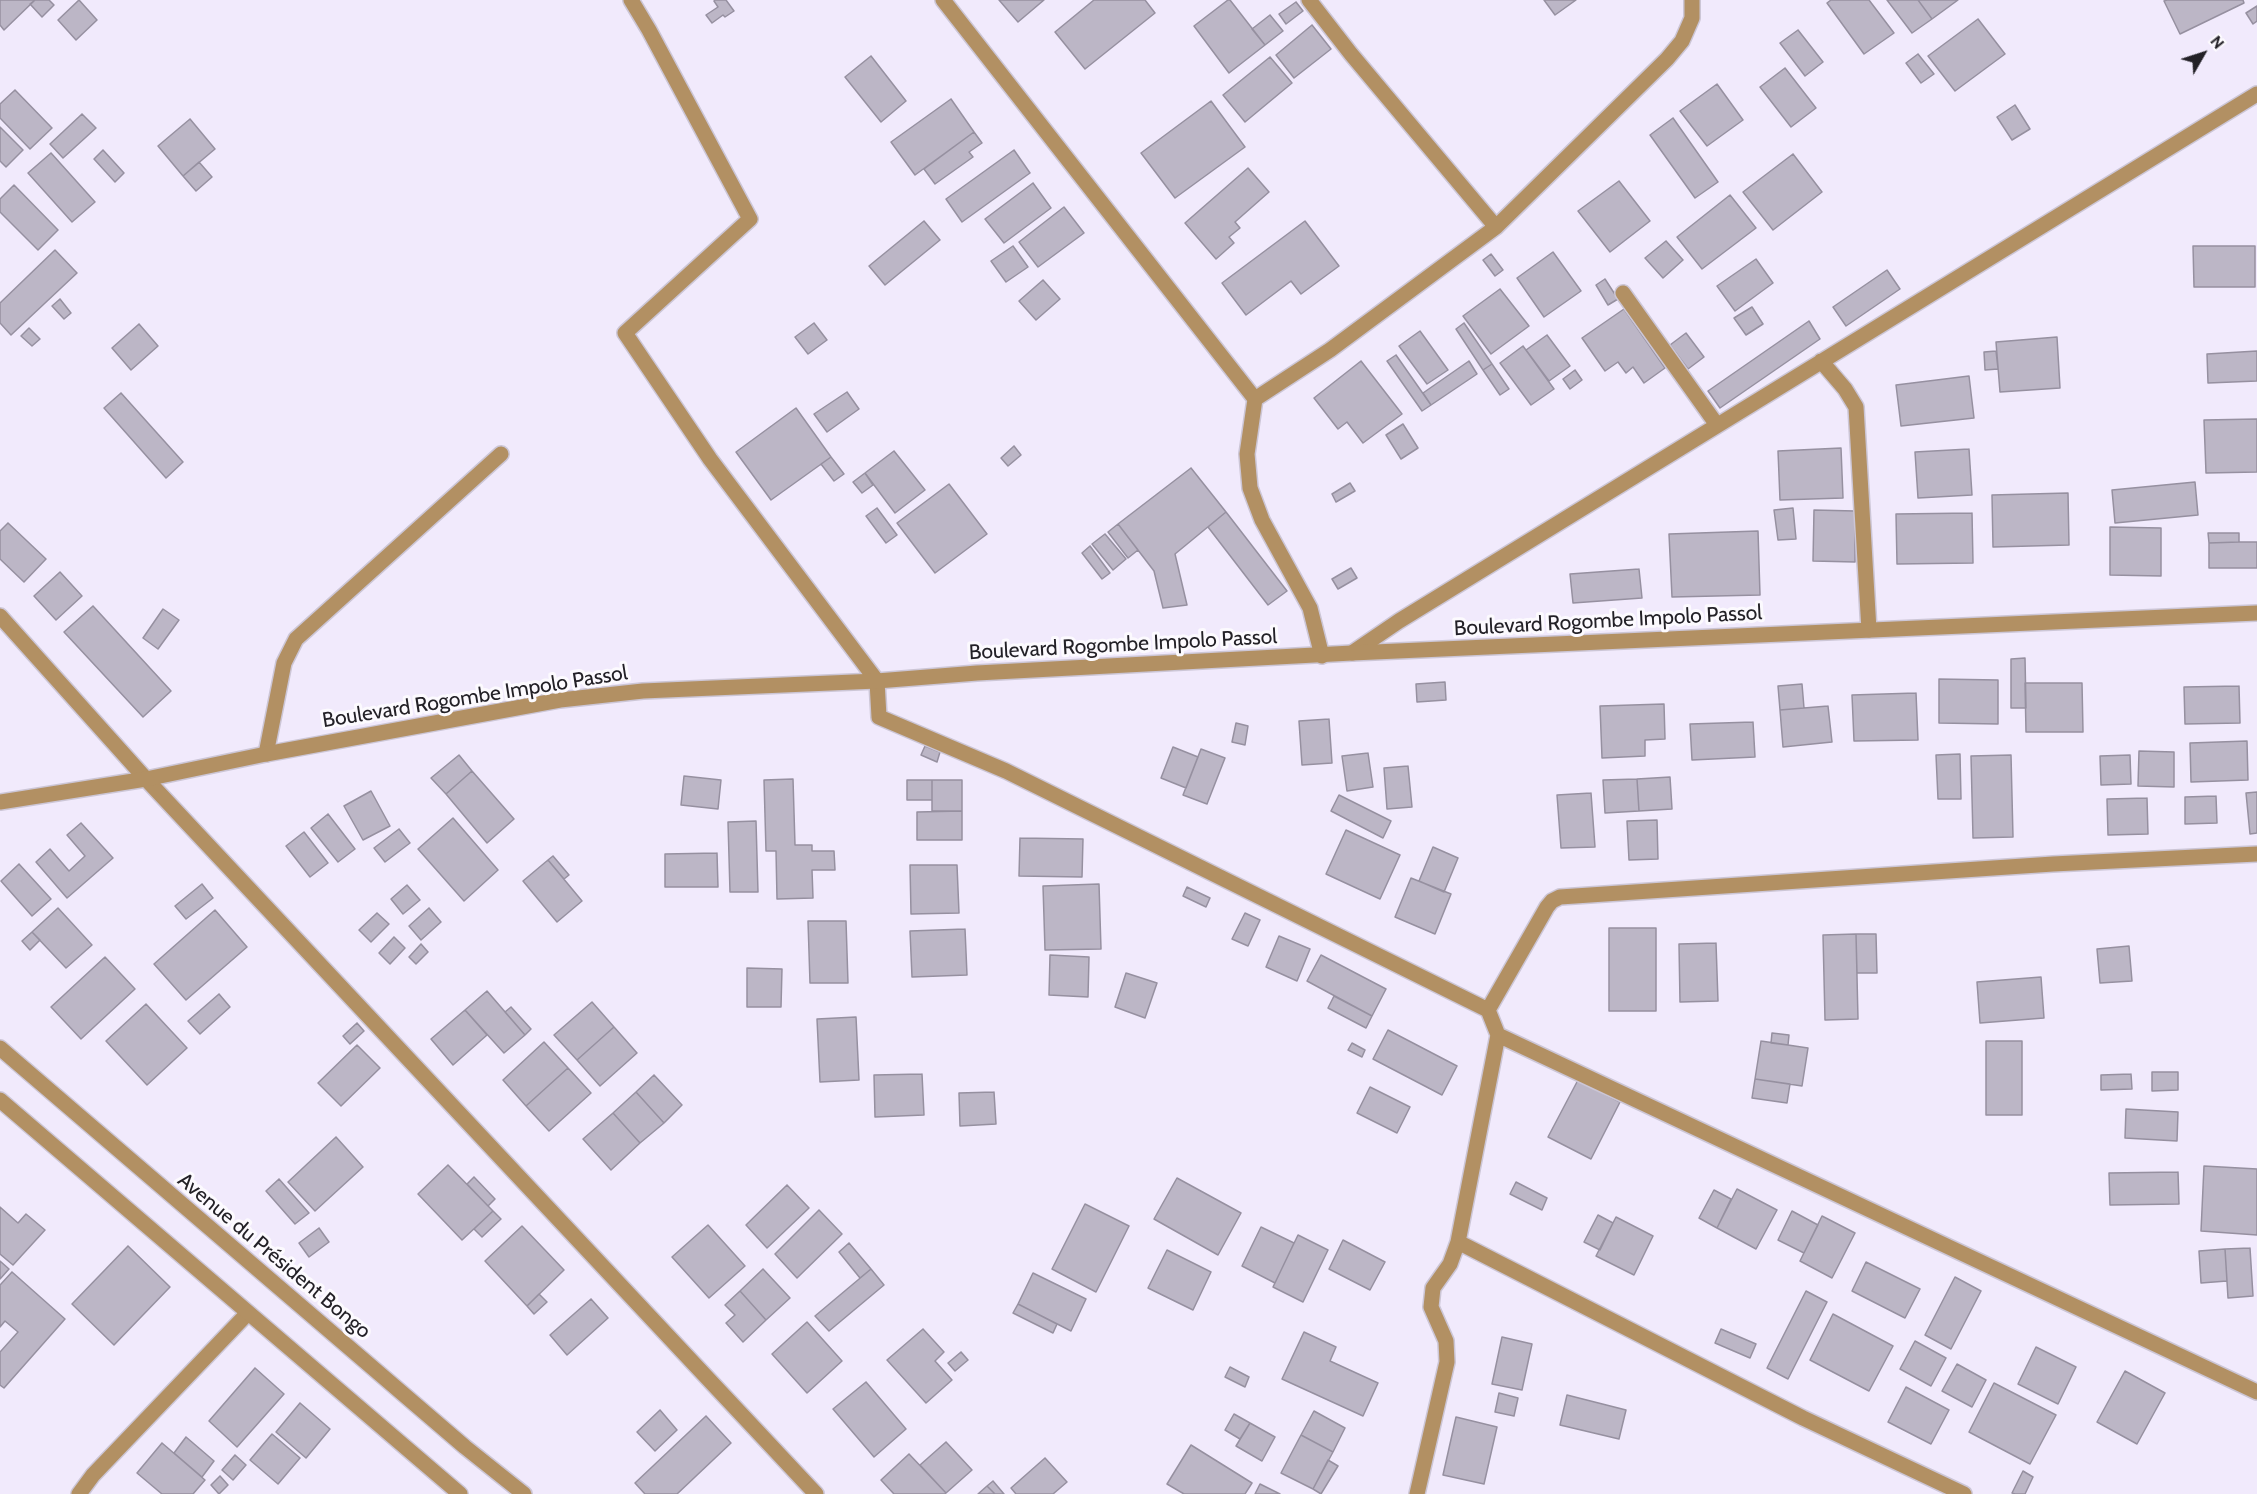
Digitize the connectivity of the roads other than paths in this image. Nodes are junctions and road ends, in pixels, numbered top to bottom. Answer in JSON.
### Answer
{"nodes":[{"id":1,"x":631,"y":0,"type":"edge"},
{"id":2,"x":943,"y":0,"type":"edge"},
{"id":3,"x":1309,"y":0,"type":"edge"},
{"id":4,"x":1692,"y":0,"type":"edge"},
{"id":5,"x":2257,"y":94,"type":"edge"},
{"id":6,"x":1496,"y":227,"type":"junction"},
{"id":7,"x":1623,"y":293,"type":"dead end"},
{"id":8,"x":1821,"y":361,"type":"junction"},
{"id":9,"x":1255,"y":399,"type":"junction"},
{"id":10,"x":1717,"y":425,"type":"junction"},
{"id":11,"x":501,"y":454,"type":"dead end"},
{"id":12,"x":2257,"y":613,"type":"edge"},
{"id":13,"x":0,"y":616,"type":"edge"},
{"id":14,"x":1869,"y":630,"type":"junction"},
{"id":15,"x":1352,"y":653,"type":"junction"},
{"id":16,"x":1322,"y":656,"type":"junction"},
{"id":17,"x":877,"y":681,"type":"junction"},
{"id":18,"x":266,"y":754,"type":"junction"},
{"id":19,"x":146,"y":779,"type":"junction"},
{"id":20,"x":0,"y":802,"type":"edge"},
{"id":21,"x":2257,"y":855,"type":"edge"},
{"id":22,"x":1488,"y":1010,"type":"junction"},
{"id":23,"x":1498,"y":1035,"type":"junction"},
{"id":24,"x":0,"y":1048,"type":"edge"},
{"id":25,"x":0,"y":1100,"type":"edge"},
{"id":26,"x":1458,"y":1242,"type":"junction"},
{"id":27,"x":247,"y":1314,"type":"junction"},
{"id":28,"x":2257,"y":1392,"type":"edge"},
{"id":29,"x":79,"y":1494,"type":"edge"},
{"id":30,"x":460,"y":1494,"type":"edge"},
{"id":31,"x":524,"y":1494,"type":"edge"},
{"id":32,"x":816,"y":1494,"type":"edge"},
{"id":33,"x":1417,"y":1494,"type":"edge"},
{"id":34,"x":1964,"y":1494,"type":"edge"}],
"edges":[{"from":1,"to":17,"type":"street"},
{"from":2,"to":9,"type":"street"},
{"from":3,"to":6,"type":"street"},
{"from":4,"to":6,"type":"street"},
{"from":5,"to":8,"type":"street"},
{"from":6,"to":9,"type":"street"},
{"from":7,"to":10,"type":"street"},
{"from":8,"to":10,"type":"street"},
{"from":8,"to":14,"type":"street"},
{"from":9,"to":16,"type":"street"},
{"from":10,"to":15,"type":"street"},
{"from":11,"to":18,"type":"street"},
{"from":12,"to":14,"type":"street","name":"Boulevard Rogombe Impolo Passol"},
{"from":13,"to":19,"type":"street"},
{"from":14,"to":15,"type":"street","name":"Boulevard Rogombe Impolo Passol"},
{"from":15,"to":16,"type":"street","name":"Boulevard Rogombe Impolo Passol"},
{"from":16,"to":17,"type":"street","name":"Boulevard Rogombe Impolo Passol"},
{"from":17,"to":18,"type":"street","name":"Boulevard Rogombe Impolo Passol"},
{"from":17,"to":22,"type":"street"},
{"from":18,"to":19,"type":"street","name":"Boulevard Rogombe Impolo Passol"},
{"from":19,"to":20,"type":"street","name":"Boulevard Rogombe Impolo Passol"},
{"from":19,"to":32,"type":"street"},
{"from":21,"to":22,"type":"street"},
{"from":22,"to":23,"type":"street"},
{"from":23,"to":26,"type":"street"},
{"from":23,"to":28,"type":"street"},
{"from":24,"to":31,"type":"street","name":"Avenue du Président Bongo"},
{"from":25,"to":27,"type":"street"},
{"from":26,"to":33,"type":"street"},
{"from":26,"to":34,"type":"street"},
{"from":27,"to":29,"type":"street"},
{"from":27,"to":30,"type":"street"}]}
